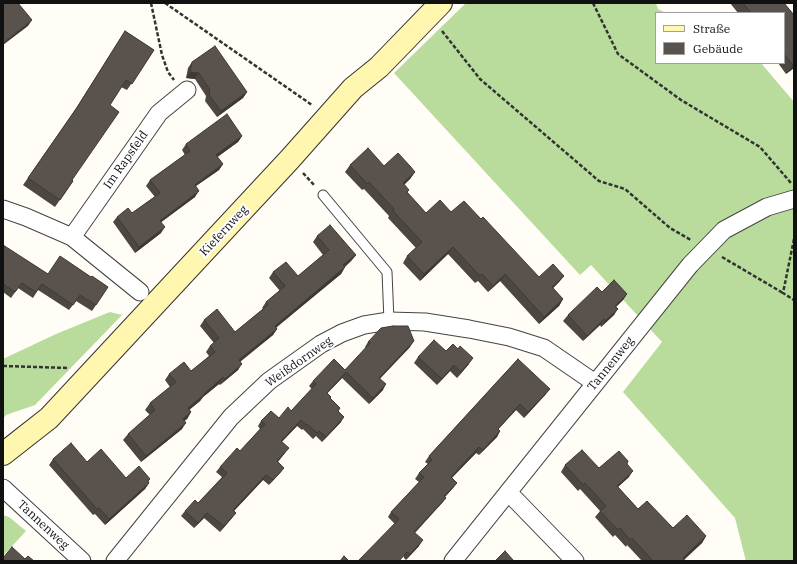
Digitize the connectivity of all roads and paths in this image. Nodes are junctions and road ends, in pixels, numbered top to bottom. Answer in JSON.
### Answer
{"nodes":[{"id":1,"x":151,"y":3,"type":"edge"},
{"id":2,"x":165,"y":3,"type":"edge"},
{"id":3,"x":593,"y":3,"type":"edge"},
{"id":4,"x":435,"y":9,"type":"edge"},
{"id":5,"x":185,"y":92,"type":"joint"},
{"id":6,"x":330,"y":116,"type":"junction"},
{"id":7,"x":290,"y":159,"type":"junction"},
{"id":8,"x":794,"y":186,"type":"edge"},
{"id":9,"x":323,"y":195,"type":"joint"},
{"id":10,"x":794,"y":199,"type":"edge"},
{"id":11,"x":3,"y":209,"type":"edge"},
{"id":12,"x":72,"y":237,"type":"junction"},
{"id":13,"x":794,"y":239,"type":"edge"},
{"id":14,"x":706,"y":248,"type":"junction"},
{"id":15,"x":140,"y":292,"type":"dead end"},
{"id":16,"x":783,"y":293,"type":"junction"},
{"id":17,"x":794,"y":300,"type":"edge"},
{"id":18,"x":389,"y":321,"type":"junction"},
{"id":19,"x":3,"y":366,"type":"edge"},
{"id":20,"x":70,"y":368,"type":"dead end"},
{"id":21,"x":596,"y":383,"type":"junction"},
{"id":22,"x":3,"y":454,"type":"edge"},
{"id":23,"x":3,"y":488,"type":"edge"},
{"id":24,"x":508,"y":492,"type":"junction"},
{"id":25,"x":82,"y":561,"type":"edge"},
{"id":26,"x":115,"y":561,"type":"edge"},
{"id":27,"x":453,"y":561,"type":"edge"},
{"id":28,"x":575,"y":561,"type":"edge"}],
"edges":[{"from":1,"to":5,"type":"path"},
{"from":2,"to":6,"type":"path"},
{"from":3,"to":8,"type":"path"},
{"from":4,"to":6,"type":"street","name":"Kiefernweg"},
{"from":4,"to":14,"type":"path"},
{"from":5,"to":12,"type":"street","name":"Im Rapsfeld"},
{"from":6,"to":7,"type":"street","name":"Kiefernweg"},
{"from":7,"to":9,"type":"path"},
{"from":7,"to":22,"type":"street","name":"Kiefernweg"},
{"from":9,"to":18,"type":"lane"},
{"from":10,"to":14,"type":"street","name":"Tannenweg"},
{"from":11,"to":12,"type":"street"},
{"from":12,"to":15,"type":"street"},
{"from":13,"to":16,"type":"path"},
{"from":14,"to":16,"type":"path"},
{"from":14,"to":21,"type":"street","name":"Tannenweg"},
{"from":16,"to":17,"type":"path"},
{"from":18,"to":21,"type":"street","name":"Weißdornweg"},
{"from":18,"to":26,"type":"street","name":"Weißdornweg"},
{"from":19,"to":20,"type":"path"},
{"from":21,"to":24,"type":"street","name":"Tannenweg"},
{"from":23,"to":25,"type":"street","name":"Tannenweg"},
{"from":24,"to":27,"type":"street","name":"Tannenweg"},
{"from":24,"to":28,"type":"street"}]}
